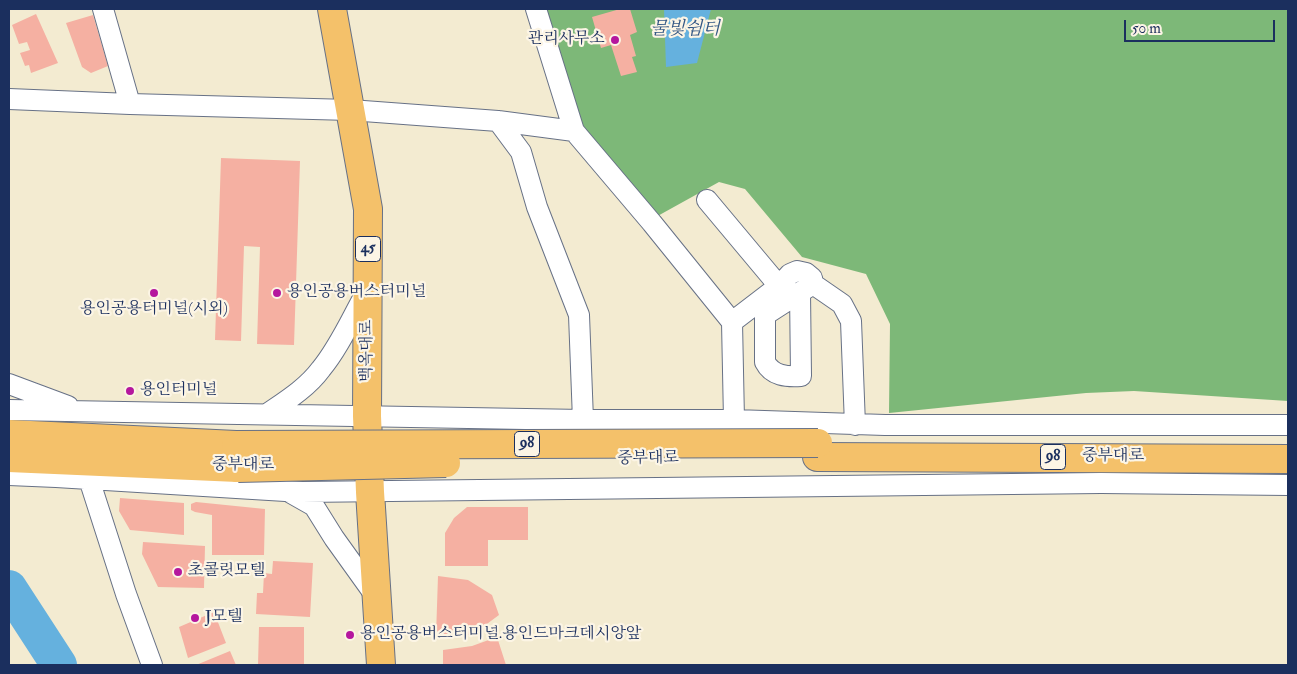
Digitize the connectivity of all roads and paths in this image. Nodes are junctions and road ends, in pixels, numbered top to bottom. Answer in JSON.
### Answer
{"nodes":[{"id":1,"x":103,"y":9,"type":"edge"},
{"id":2,"x":332,"y":9,"type":"edge"},
{"id":3,"x":536,"y":9,"type":"edge"},
{"id":4,"x":9,"y":99,"type":"edge"},
{"id":5,"x":130,"y":104,"type":"junction"},
{"id":6,"x":350,"y":110,"type":"junction"},
{"id":7,"x":498,"y":121,"type":"junction"},
{"id":8,"x":574,"y":131,"type":"junction"},
{"id":9,"x":707,"y":200,"type":"dead end"},
{"id":10,"x":779,"y":286,"type":"junction"},
{"id":11,"x":368,"y":290,"type":"junction"},
{"id":12,"x":732,"y":322,"type":"junction"},
{"id":13,"x":9,"y":384,"type":"edge"},
{"id":14,"x":82,"y":411,"type":"junction"},
{"id":15,"x":267,"y":414,"type":"junction"},
{"id":16,"x":368,"y":416,"type":"junction"},
{"id":17,"x":583,"y":420,"type":"junction"},
{"id":18,"x":734,"y":420,"type":"junction"},
{"id":19,"x":14,"y":422,"type":"edge"},
{"id":20,"x":855,"y":425,"type":"junction"},
{"id":21,"x":1288,"y":426,"type":"edge"},
{"id":22,"x":1288,"y":444,"type":"edge"},
{"id":23,"x":818,"y":450,"type":"junction"},
{"id":24,"x":237,"y":456,"type":"junction"},
{"id":25,"x":9,"y":458,"type":"edge"},
{"id":26,"x":1288,"y":459,"type":"edge"},
{"id":27,"x":49,"y":468,"type":"junction"},
{"id":28,"x":9,"y":475,"type":"edge"},
{"id":29,"x":89,"y":479,"type":"junction"},
{"id":30,"x":1288,"y":485,"type":"edge"},
{"id":31,"x":287,"y":491,"type":"junction"},
{"id":32,"x":370,"y":492,"type":"junction"},
{"id":33,"x":377,"y":598,"type":"junction"},
{"id":34,"x":152,"y":665,"type":"edge"},
{"id":35,"x":381,"y":665,"type":"edge"}],
"edges":[{"from":1,"to":5,"type":"street"},
{"from":2,"to":6,"type":"main road","name":"백옥대로","number":"45"},
{"from":3,"to":8,"type":"street"},
{"from":4,"to":5,"type":"street"},
{"from":5,"to":6,"type":"street"},
{"from":6,"to":7,"type":"street"},
{"from":6,"to":11,"type":"main road","name":"백옥대로","number":"45"},
{"from":7,"to":8,"type":"street"},
{"from":7,"to":17,"type":"street"},
{"from":8,"to":12,"type":"street"},
{"from":9,"to":10,"type":"street"},
{"from":10,"to":12,"type":"street"},
{"from":10,"to":20,"type":"street"},
{"from":11,"to":15,"type":"street"},
{"from":11,"to":16,"type":"main road","name":"백옥대로","number":"45"},
{"from":12,"to":18,"type":"street"},
{"from":13,"to":14,"type":"street"},
{"from":14,"to":15,"type":"street"},
{"from":14,"to":19,"type":"street"},
{"from":15,"to":16,"type":"street"},
{"from":16,"to":17,"type":"street"},
{"from":16,"to":32,"type":"main road","name":"백옥대로","number":"45"},
{"from":17,"to":18,"type":"street"},
{"from":18,"to":20,"type":"street"},
{"from":19,"to":24,"type":"main road","name":"중부대로","number":"98"},
{"from":20,"to":21,"type":"street"},
{"from":22,"to":23,"type":"main road","name":"중부대로","number":"98"},
{"from":23,"to":24,"type":"main road","name":"중부대로","number":"98","bridge":true},
{"from":23,"to":26,"type":"main road","name":"중부대로","number":"98"},
{"from":24,"to":27,"type":"main road","name":"중부대로","number":"98"},
{"from":25,"to":27,"type":"main road","name":"중부대로","number":"98"},
{"from":27,"to":28,"type":"street"},
{"from":27,"to":29,"type":"street"},
{"from":29,"to":31,"type":"street"},
{"from":29,"to":34,"type":"street"},
{"from":30,"to":32,"type":"street"},
{"from":31,"to":32,"type":"street"},
{"from":31,"to":33,"type":"street"},
{"from":32,"to":33,"type":"main road","name":"백옥대로","number":"45"},
{"from":33,"to":35,"type":"main road","name":"백옥대로","number":"45"}]}
